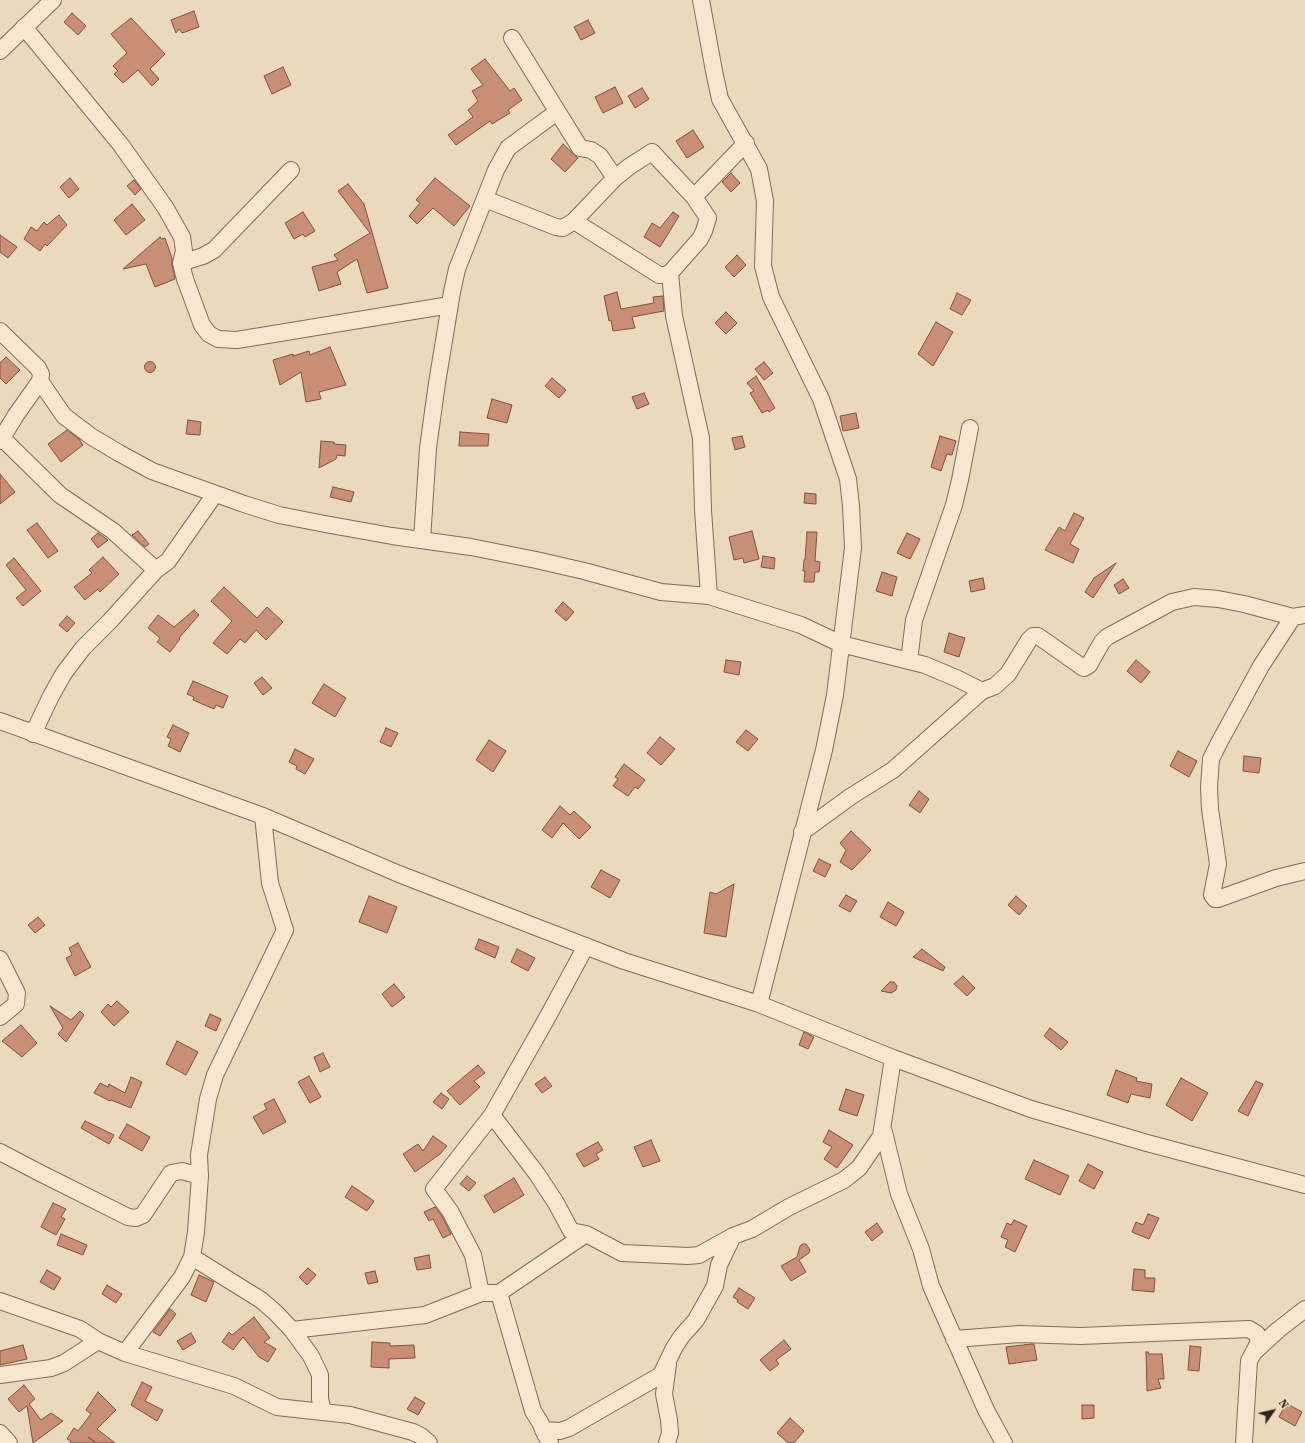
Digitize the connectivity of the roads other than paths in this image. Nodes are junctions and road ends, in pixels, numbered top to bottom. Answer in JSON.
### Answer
{"nodes":[{"id":1,"x":701,"y":0,"type":"edge"},
{"id":2,"x":45,"y":3,"type":"edge"},
{"id":3,"x":24,"y":27,"type":"junction"},
{"id":4,"x":512,"y":38,"type":"dead end"},
{"id":5,"x":0,"y":51,"type":"edge"},
{"id":6,"x":557,"y":112,"type":"junction"},
{"id":7,"x":746,"y":143,"type":"junction"},
{"id":8,"x":291,"y":170,"type":"dead end"},
{"id":9,"x":615,"y":178,"type":"junction"},
{"id":10,"x":694,"y":197,"type":"junction"},
{"id":11,"x":485,"y":199,"type":"junction"},
{"id":12,"x":574,"y":221,"type":"junction"},
{"id":13,"x":181,"y":263,"type":"junction"},
{"id":14,"x":670,"y":273,"type":"junction"},
{"id":15,"x":450,"y":305,"type":"junction"},
{"id":16,"x":0,"y":331,"type":"edge"},
{"id":17,"x":40,"y":382,"type":"junction"},
{"id":18,"x":970,"y":428,"type":"dead end"},
{"id":19,"x":1,"y":439,"type":"edge"},
{"id":20,"x":214,"y":494,"type":"junction"},
{"id":21,"x":422,"y":540,"type":"junction"},
{"id":22,"x":156,"y":570,"type":"junction"},
{"id":23,"x":709,"y":596,"type":"junction"},
{"id":24,"x":1299,"y":616,"type":"edge"},
{"id":25,"x":841,"y":644,"type":"junction"},
{"id":26,"x":909,"y":661,"type":"junction"},
{"id":27,"x":982,"y":691,"type":"junction"},
{"id":28,"x":0,"y":721,"type":"edge"},
{"id":29,"x":33,"y":734,"type":"junction"},
{"id":30,"x":263,"y":816,"type":"junction"},
{"id":31,"x":802,"y":832,"type":"junction"},
{"id":32,"x":1305,"y":871,"type":"edge"},
{"id":33,"x":586,"y":946,"type":"junction"},
{"id":34,"x":0,"y":959,"type":"edge"},
{"id":35,"x":758,"y":1004,"type":"junction"},
{"id":36,"x":0,"y":1017,"type":"edge"},
{"id":37,"x":893,"y":1058,"type":"junction"},
{"id":38,"x":492,"y":1115,"type":"junction"},
{"id":39,"x":884,"y":1132,"type":"junction"},
{"id":40,"x":0,"y":1152,"type":"edge"},
{"id":41,"x":199,"y":1155,"type":"junction"},
{"id":42,"x":182,"y":1171,"type":"junction"},
{"id":43,"x":200,"y":1176,"type":"junction"},
{"id":44,"x":1305,"y":1185,"type":"edge"},
{"id":45,"x":586,"y":1234,"type":"junction"},
{"id":46,"x":733,"y":1236,"type":"junction"},
{"id":47,"x":192,"y":1257,"type":"junction"},
{"id":48,"x":481,"y":1293,"type":"junction"},
{"id":49,"x":499,"y":1293,"type":"junction"},
{"id":50,"x":0,"y":1301,"type":"edge"},
{"id":51,"x":1305,"y":1309,"type":"edge"},
{"id":52,"x":292,"y":1330,"type":"junction"},
{"id":53,"x":954,"y":1339,"type":"junction"},
{"id":54,"x":98,"y":1341,"type":"junction"},
{"id":55,"x":1254,"y":1352,"type":"junction"},
{"id":56,"x":125,"y":1353,"type":"junction"},
{"id":57,"x":669,"y":1358,"type":"junction"},
{"id":58,"x":0,"y":1375,"type":"edge"},
{"id":59,"x":323,"y":1411,"type":"junction"},
{"id":60,"x":0,"y":1433,"type":"edge"},
{"id":61,"x":545,"y":1438,"type":"edge"},
{"id":62,"x":9,"y":1443,"type":"edge"},
{"id":63,"x":429,"y":1443,"type":"edge"},
{"id":64,"x":668,"y":1443,"type":"edge"},
{"id":65,"x":1004,"y":1443,"type":"edge"},
{"id":66,"x":1244,"y":1443,"type":"edge"}],
"edges":[{"from":1,"to":7,"type":"street"},
{"from":2,"to":3,"type":"street"},
{"from":3,"to":5,"type":"street"},
{"from":3,"to":13,"type":"street"},
{"from":4,"to":6,"type":"street"},
{"from":6,"to":9,"type":"street"},
{"from":6,"to":11,"type":"street"},
{"from":7,"to":10,"type":"street"},
{"from":7,"to":25,"type":"street"},
{"from":8,"to":13,"type":"street"},
{"from":9,"to":10,"type":"street"},
{"from":9,"to":12,"type":"street"},
{"from":10,"to":14,"type":"street"},
{"from":11,"to":12,"type":"street"},
{"from":11,"to":15,"type":"street"},
{"from":12,"to":14,"type":"street"},
{"from":13,"to":15,"type":"street"},
{"from":14,"to":23,"type":"street"},
{"from":15,"to":21,"type":"street"},
{"from":16,"to":17,"type":"street"},
{"from":17,"to":19,"type":"street"},
{"from":17,"to":20,"type":"street"},
{"from":18,"to":26,"type":"street"},
{"from":19,"to":22,"type":"street"},
{"from":20,"to":21,"type":"street"},
{"from":20,"to":22,"type":"street"},
{"from":21,"to":23,"type":"street"},
{"from":22,"to":29,"type":"street"},
{"from":23,"to":25,"type":"street"},
{"from":24,"to":27,"type":"street"},
{"from":24,"to":32,"type":"street"},
{"from":25,"to":26,"type":"street"},
{"from":25,"to":31,"type":"street"},
{"from":26,"to":27,"type":"street"},
{"from":27,"to":31,"type":"street"},
{"from":28,"to":29,"type":"street"},
{"from":29,"to":30,"type":"street"},
{"from":30,"to":33,"type":"street"},
{"from":30,"to":41,"type":"street"},
{"from":31,"to":35,"type":"street"},
{"from":33,"to":35,"type":"street"},
{"from":33,"to":38,"type":"street"},
{"from":34,"to":36,"type":"street"},
{"from":35,"to":37,"type":"street"},
{"from":37,"to":39,"type":"street"},
{"from":37,"to":44,"type":"street"},
{"from":38,"to":45,"type":"street"},
{"from":38,"to":48,"type":"street"},
{"from":39,"to":46,"type":"street"},
{"from":39,"to":53,"type":"street"},
{"from":40,"to":42,"type":"street"},
{"from":41,"to":42,"type":"street"},
{"from":41,"to":43,"type":"street"},
{"from":42,"to":43,"type":"street"},
{"from":43,"to":47,"type":"street"},
{"from":45,"to":46,"type":"street"},
{"from":45,"to":49,"type":"street"},
{"from":46,"to":57,"type":"street"},
{"from":47,"to":52,"type":"street"},
{"from":47,"to":56,"type":"street"},
{"from":48,"to":49,"type":"street"},
{"from":48,"to":52,"type":"street"},
{"from":49,"to":61,"type":"street"},
{"from":50,"to":54,"type":"street"},
{"from":51,"to":55,"type":"street"},
{"from":52,"to":59,"type":"street"},
{"from":53,"to":55,"type":"street"},
{"from":53,"to":65,"type":"street"},
{"from":54,"to":56,"type":"street"},
{"from":54,"to":58,"type":"street"},
{"from":55,"to":66,"type":"street"},
{"from":56,"to":59,"type":"street"},
{"from":57,"to":61,"type":"street"},
{"from":57,"to":64,"type":"street"},
{"from":59,"to":63,"type":"street"},
{"from":60,"to":62,"type":"street"}]}
